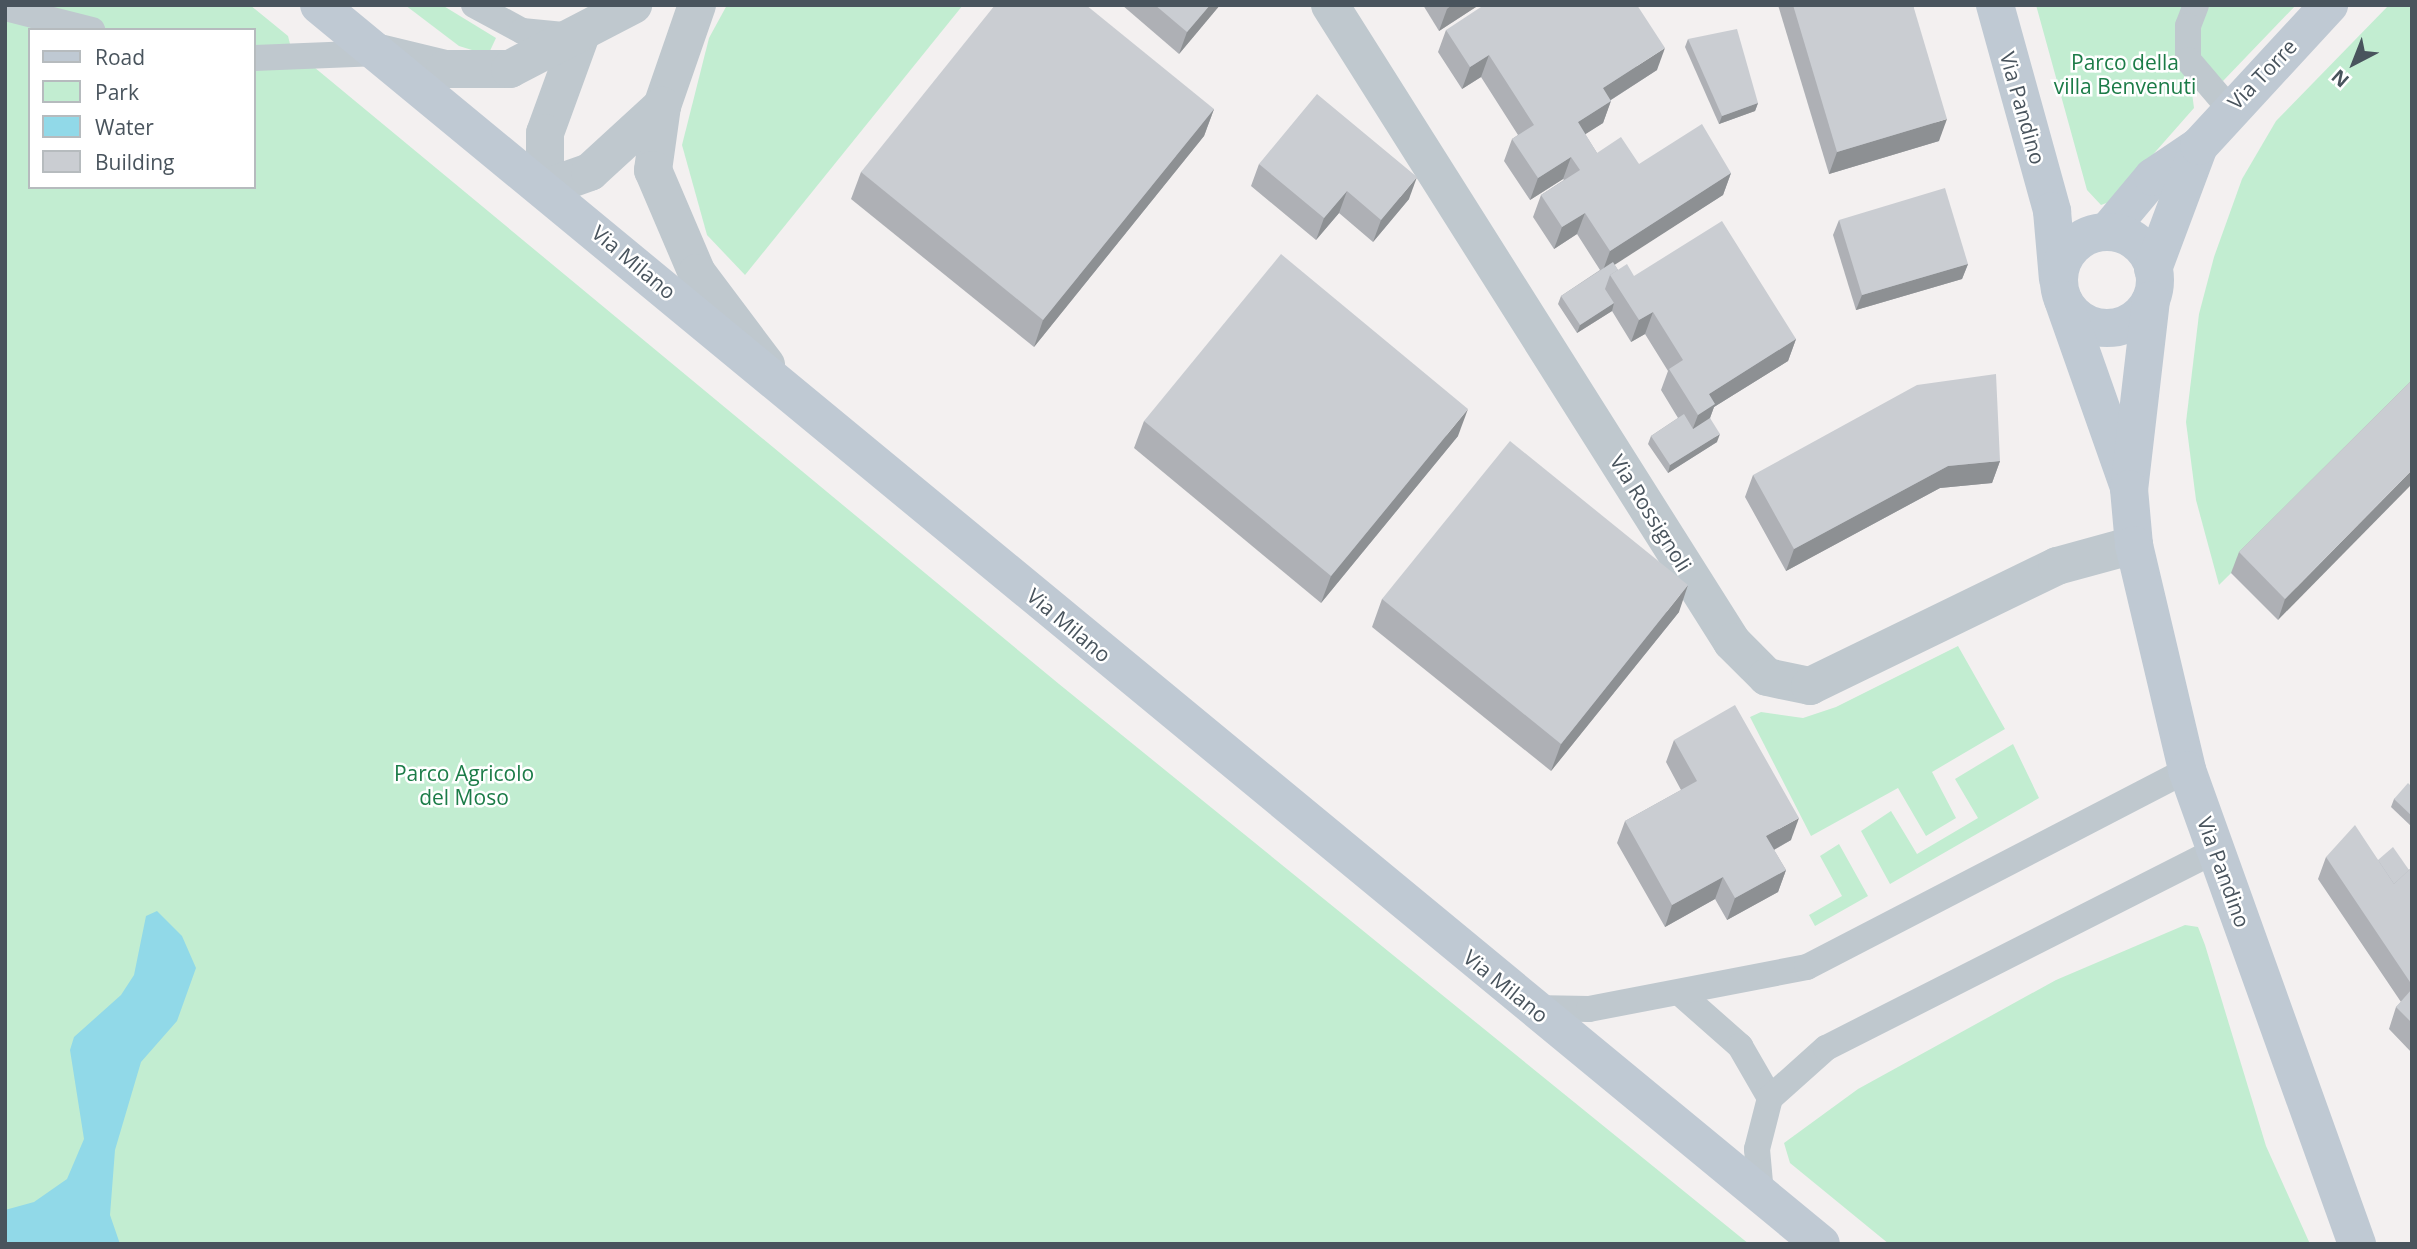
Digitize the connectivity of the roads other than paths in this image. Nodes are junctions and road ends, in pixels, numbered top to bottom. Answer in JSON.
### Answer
{"nodes":[{"id":1,"x":319,"y":5,"type":"edge"},
{"id":2,"x":474,"y":5,"type":"edge"},
{"id":3,"x":633,"y":5,"type":"edge"},
{"id":4,"x":697,"y":5,"type":"edge"},
{"id":5,"x":1330,"y":5,"type":"edge"},
{"id":6,"x":1995,"y":5,"type":"edge"},
{"id":7,"x":2196,"y":5,"type":"edge"},
{"id":8,"x":2329,"y":5,"type":"edge"},
{"id":9,"x":5,"y":8,"type":"edge"},
{"id":10,"x":84,"y":28,"type":"edge"},
{"id":11,"x":580,"y":37,"type":"junction"},
{"id":12,"x":379,"y":53,"type":"junction"},
{"id":13,"x":256,"y":58,"type":"edge"},
{"id":14,"x":662,"y":106,"type":"junction"},
{"id":15,"x":2228,"y":108,"type":"junction"},
{"id":16,"x":2199,"y":145,"type":"junction"},
{"id":17,"x":545,"y":188,"type":"junction"},
{"id":18,"x":2052,"y":211,"type":"junction"},
{"id":19,"x":2099,"y":233,"type":"junction"},
{"id":20,"x":2152,"y":284,"type":"junction"},
{"id":21,"x":2061,"y":292,"type":"junction"},
{"id":22,"x":782,"y":386,"type":"junction"},
{"id":23,"x":2129,"y":489,"type":"junction"},
{"id":24,"x":2134,"y":545,"type":"junction"},
{"id":25,"x":2187,"y":770,"type":"junction"},
{"id":26,"x":2216,"y":850,"type":"junction"},
{"id":27,"x":1681,"y":994,"type":"junction"},
{"id":28,"x":1533,"y":1008,"type":"junction"},
{"id":29,"x":1770,"y":1098,"type":"junction"},
{"id":30,"x":1762,"y":1194,"type":"junction"},
{"id":31,"x":1821,"y":1244,"type":"edge"},
{"id":32,"x":2357,"y":1244,"type":"edge"}],
"edges":[{"from":1,"to":12,"type":"street","name":"Via Milano"},
{"from":2,"to":11,"type":"lane"},
{"from":3,"to":11,"type":"street"},
{"from":4,"to":14,"type":"street"},
{"from":5,"to":24,"type":"street","name":"Via Rossignoli"},
{"from":6,"to":18,"type":"street","name":"Via Pandino"},
{"from":7,"to":15,"type":"lane"},
{"from":8,"to":15,"type":"street","name":"Via Torre"},
{"from":9,"to":10,"type":"lane"},
{"from":11,"to":12,"type":"street"},
{"from":11,"to":17,"type":"street"},
{"from":12,"to":13,"type":"lane"},
{"from":12,"to":17,"type":"street","name":"Via Milano"},
{"from":14,"to":17,"type":"street"},
{"from":14,"to":22,"type":"street"},
{"from":15,"to":16,"type":"street","name":"Via Torre"},
{"from":16,"to":19,"type":"street","name":"Via Torre"},
{"from":16,"to":20,"type":"street","name":"Via Torre"},
{"from":17,"to":22,"type":"street","name":"Via Milano"},
{"from":18,"to":19,"type":"street"},
{"from":18,"to":21,"type":"street","name":"Via Pandino"},
{"from":19,"to":20,"type":"street"},
{"from":19,"to":21,"type":"street"},
{"from":20,"to":21,"type":"street"},
{"from":20,"to":23,"type":"street","name":"Via Pandino"},
{"from":21,"to":23,"type":"street","name":"Via Pandino"},
{"from":22,"to":28,"type":"street","name":"Via Milano"},
{"from":23,"to":24,"type":"street","name":"Via Pandino"},
{"from":24,"to":25,"type":"street","name":"Via Pandino"},
{"from":25,"to":26,"type":"street","name":"Via Pandino"},
{"from":25,"to":27,"type":"lane"},
{"from":26,"to":29,"type":"lane"},
{"from":26,"to":32,"type":"street","name":"Via Pandino"},
{"from":27,"to":28,"type":"lane"},
{"from":27,"to":29,"type":"lane"},
{"from":28,"to":30,"type":"street","name":"Via Milano"},
{"from":29,"to":30,"type":"lane"},
{"from":30,"to":31,"type":"street","name":"Via Milano"}]}
